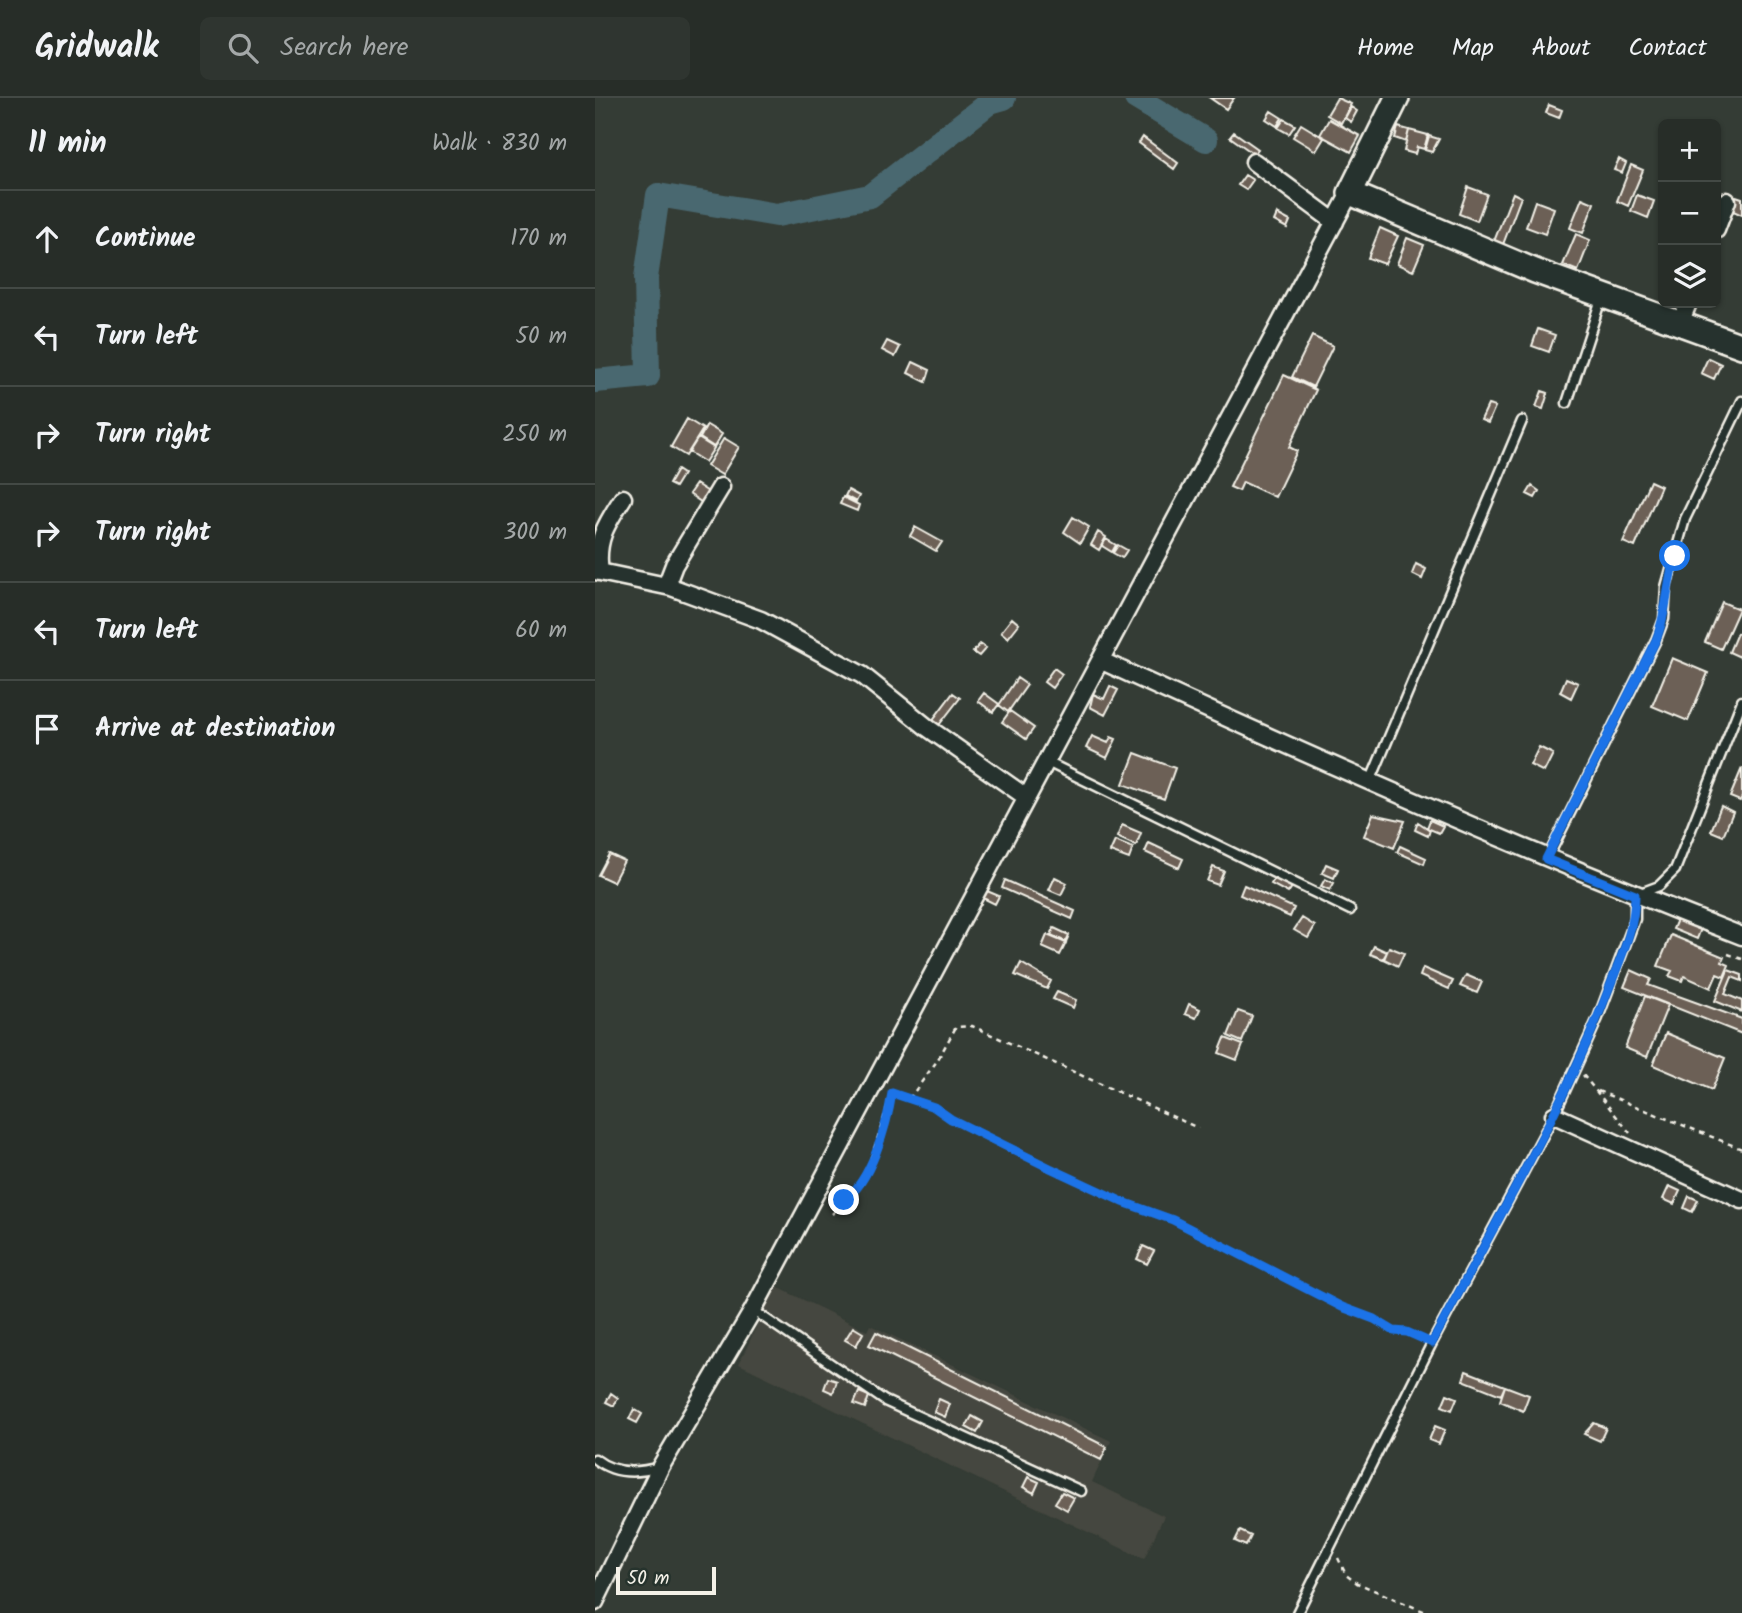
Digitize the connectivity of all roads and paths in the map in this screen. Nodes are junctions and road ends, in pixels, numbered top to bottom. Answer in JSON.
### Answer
{"nodes":[{"id":1,"x":1397,"y":98,"type":"edge"},
{"id":2,"x":1254,"y":162,"type":"dead end"},
{"id":3,"x":1350,"y":193,"type":"junction"},
{"id":4,"x":1727,"y":201,"type":"dead end"},
{"id":5,"x":1721,"y":217,"type":"edge"},
{"id":6,"x":1335,"y":222,"type":"junction"},
{"id":7,"x":1601,"y":296,"type":"junction"},
{"id":8,"x":1684,"y":313,"type":"edge"},
{"id":9,"x":1742,"y":346,"type":"edge"},
{"id":10,"x":1742,"y":401,"type":"edge"},
{"id":11,"x":1567,"y":402,"type":"dead end"},
{"id":12,"x":1522,"y":421,"type":"dead end"},
{"id":13,"x":721,"y":487,"type":"dead end"},
{"id":14,"x":623,"y":498,"type":"dead end"},
{"id":15,"x":598,"y":572,"type":"edge"},
{"id":16,"x":671,"y":587,"type":"junction"},
{"id":17,"x":1101,"y":661,"type":"junction"},
{"id":18,"x":1742,"y":701,"type":"edge"},
{"id":19,"x":1045,"y":761,"type":"junction"},
{"id":20,"x":1370,"y":782,"type":"junction"},
{"id":21,"x":1026,"y":797,"type":"junction"},
{"id":22,"x":1546,"y":859,"type":"junction"},
{"id":23,"x":1635,"y":895,"type":"junction"},
{"id":24,"x":1350,"y":910,"type":"dead end"},
{"id":25,"x":1742,"y":936,"type":"edge"},
{"id":26,"x":1728,"y":954,"type":"dead end"},
{"id":27,"x":1742,"y":959,"type":"edge"},
{"id":28,"x":1576,"y":1068,"type":"junction"},
{"id":29,"x":1598,"y":1091,"type":"junction"},
{"id":30,"x":909,"y":1098,"type":"junction"},
{"id":31,"x":1555,"y":1115,"type":"junction"},
{"id":32,"x":1198,"y":1128,"type":"dead end"},
{"id":33,"x":1634,"y":1138,"type":"dead end"},
{"id":34,"x":1742,"y":1149,"type":"edge"},
{"id":35,"x":1742,"y":1200,"type":"edge"},
{"id":36,"x":832,"y":1214,"type":"dead end"},
{"id":37,"x":753,"y":1310,"type":"junction"},
{"id":38,"x":1432,"y":1343,"type":"junction"},
{"id":39,"x":595,"y":1459,"type":"edge"},
{"id":40,"x":661,"y":1466,"type":"junction"},
{"id":41,"x":1081,"y":1491,"type":"dead end"},
{"id":42,"x":1332,"y":1541,"type":"junction"},
{"id":43,"x":595,"y":1602,"type":"edge"},
{"id":44,"x":1297,"y":1613,"type":"edge"},
{"id":45,"x":1428,"y":1613,"type":"edge"}],
"edges":[{"from":1,"to":3,"type":"street"},
{"from":2,"to":6,"type":"street"},
{"from":3,"to":6,"type":"street"},
{"from":3,"to":7,"type":"street"},
{"from":4,"to":5,"type":"street"},
{"from":6,"to":17,"type":"street"},
{"from":7,"to":8,"type":"street"},
{"from":7,"to":11,"type":"lane"},
{"from":8,"to":9,"type":"street"},
{"from":10,"to":22,"type":"lane"},
{"from":12,"to":20,"type":"lane"},
{"from":13,"to":16,"type":"street"},
{"from":14,"to":15,"type":"street"},
{"from":15,"to":16,"type":"street"},
{"from":16,"to":21,"type":"street"},
{"from":17,"to":19,"type":"street"},
{"from":17,"to":20,"type":"street"},
{"from":18,"to":23,"type":"lane"},
{"from":19,"to":21,"type":"street"},
{"from":19,"to":24,"type":"lane"},
{"from":20,"to":22,"type":"street"},
{"from":21,"to":37,"type":"street"},
{"from":22,"to":23,"type":"street"},
{"from":23,"to":25,"type":"street"},
{"from":23,"to":28,"type":"lane"},
{"from":26,"to":27,"type":"path"},
{"from":28,"to":29,"type":"path"},
{"from":28,"to":31,"type":"lane"},
{"from":29,"to":33,"type":"path"},
{"from":29,"to":34,"type":"path"},
{"from":30,"to":32,"type":"path"},
{"from":30,"to":36,"type":"path"},
{"from":30,"to":38,"type":"path"},
{"from":31,"to":35,"type":"street"},
{"from":31,"to":38,"type":"lane"},
{"from":37,"to":40,"type":"street"},
{"from":37,"to":41,"type":"lane"},
{"from":38,"to":42,"type":"lane"},
{"from":39,"to":40,"type":"lane"},
{"from":40,"to":43,"type":"street"},
{"from":42,"to":44,"type":"lane"},
{"from":42,"to":45,"type":"path"}]}
